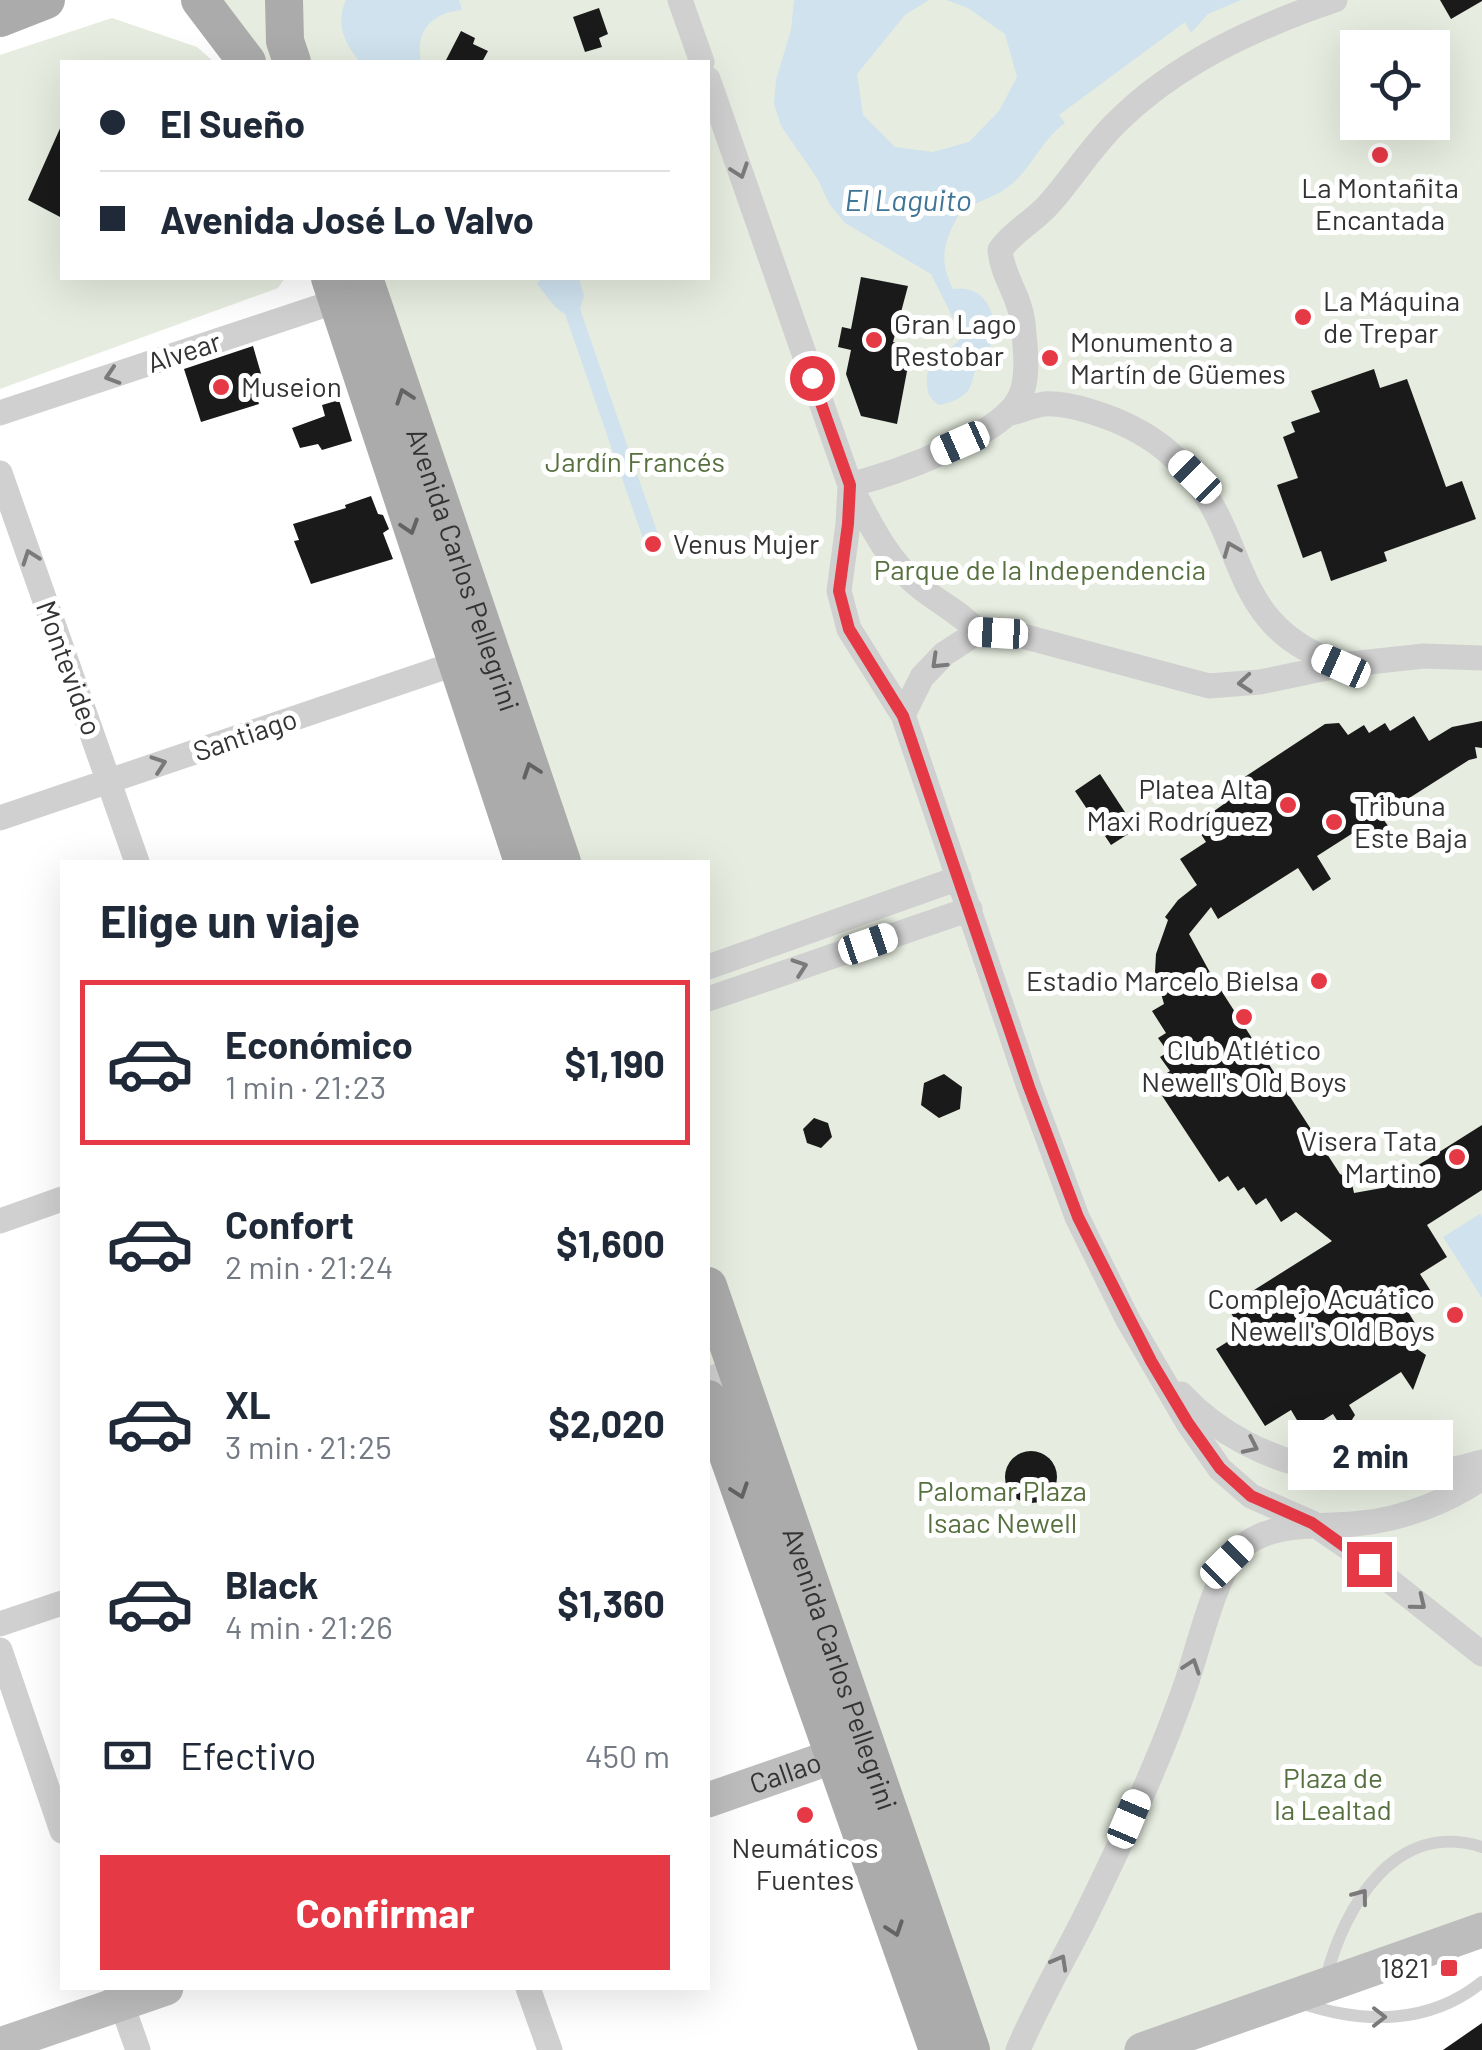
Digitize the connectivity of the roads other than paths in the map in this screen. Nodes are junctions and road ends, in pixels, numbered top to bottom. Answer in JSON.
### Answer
{"nodes":[{"id":1,"x":46,"y":0,"type":"edge"},
{"id":2,"x":200,"y":0,"type":"edge"},
{"id":3,"x":284,"y":0,"type":"edge"},
{"id":4,"x":680,"y":0,"type":"edge"},
{"id":5,"x":1334,"y":0,"type":"edge"},
{"id":6,"x":0,"y":18,"type":"edge"},
{"id":7,"x":245,"y":60,"type":"edge"},
{"id":8,"x":291,"y":60,"type":"edge"},
{"id":9,"x":701,"y":60,"type":"edge"},
{"id":10,"x":710,"y":85,"type":"edge"},
{"id":11,"x":350,"y":287,"type":"edge"},
{"id":12,"x":0,"y":413,"type":"edge"},
{"id":13,"x":1007,"y":414,"type":"junction"},
{"id":14,"x":0,"y":473,"type":"edge"},
{"id":15,"x":850,"y":485,"type":"junction"},
{"id":16,"x":978,"y":632,"type":"junction"},
{"id":17,"x":472,"y":657,"type":"junction"},
{"id":18,"x":1482,"y":658,"type":"edge"},
{"id":19,"x":1341,"y":666,"type":"junction"},
{"id":20,"x":903,"y":716,"type":"junction"},
{"id":21,"x":109,"y":781,"type":"junction"},
{"id":22,"x":0,"y":818,"type":"edge"},
{"id":23,"x":136,"y":860,"type":"edge"},
{"id":24,"x":523,"y":860,"type":"edge"},
{"id":25,"x":561,"y":860,"type":"edge"},
{"id":26,"x":959,"y":878,"type":"junction"},
{"id":27,"x":970,"y":909,"type":"junction"},
{"id":28,"x":710,"y":965,"type":"edge"},
{"id":29,"x":710,"y":998,"type":"edge"},
{"id":30,"x":60,"y":1201,"type":"edge"},
{"id":31,"x":0,"y":1221,"type":"edge"},
{"id":32,"x":710,"y":1299,"type":"edge"},
{"id":33,"x":1151,"y":1361,"type":"junction"},
{"id":34,"x":722,"y":1375,"type":"edge"},
{"id":35,"x":710,"y":1404,"type":"edge"},
{"id":36,"x":1482,"y":1462,"type":"edge"},
{"id":37,"x":1482,"y":1478,"type":"edge"},
{"id":38,"x":1312,"y":1523,"type":"junction"},
{"id":39,"x":60,"y":1604,"type":"edge"},
{"id":40,"x":0,"y":1624,"type":"edge"},
{"id":41,"x":0,"y":1650,"type":"edge"},
{"id":42,"x":1482,"y":1654,"type":"edge"},
{"id":43,"x":850,"y":1750,"type":"junction"},
{"id":44,"x":710,"y":1799,"type":"edge"},
{"id":45,"x":60,"y":1825,"type":"edge"},
{"id":46,"x":1482,"y":1848,"type":"edge"},
{"id":47,"x":1482,"y":1930,"type":"edge"},
{"id":48,"x":1482,"y":1982,"type":"edge"},
{"id":49,"x":1324,"y":1985,"type":"junction"},
{"id":50,"x":153,"y":1990,"type":"edge"},
{"id":51,"x":529,"y":1990,"type":"edge"},
{"id":52,"x":119,"y":1995,"type":"edge"},
{"id":53,"x":1284,"y":1999,"type":"junction"},
{"id":54,"x":0,"y":2045,"type":"edge"},
{"id":55,"x":138,"y":2050,"type":"edge"},
{"id":56,"x":550,"y":2050,"type":"edge"},
{"id":57,"x":938,"y":2050,"type":"edge"},
{"id":58,"x":971,"y":2050,"type":"edge"},
{"id":59,"x":1018,"y":2050,"type":"edge"},
{"id":60,"x":1142,"y":2050,"type":"edge"}],
"edges":[{"from":1,"to":6,"type":"main road"},
{"from":2,"to":7,"type":"main road"},
{"from":3,"to":8,"type":"main road"},
{"from":4,"to":9,"type":"street"},
{"from":5,"to":13,"type":"street"},
{"from":10,"to":15,"type":"street","one_way":true},
{"from":11,"to":12,"type":"street","name":"Alvear","one_way":true},
{"from":11,"to":17,"type":"main road","name":"Avenida Carlos Pellegrini"},
{"from":13,"to":15,"type":"street"},
{"from":19,"to":13,"type":"street","one_way":true},
{"from":21,"to":14,"type":"street","name":"Montevideo","one_way":true},
{"from":15,"to":16,"type":"street"},
{"from":15,"to":20,"type":"street"},
{"from":19,"to":16,"type":"street","one_way":true},
{"from":16,"to":20,"type":"street","one_way":true},
{"from":21,"to":17,"type":"street","name":"Santiago","one_way":true},
{"from":17,"to":24,"type":"main road","name":"Avenida Carlos Pellegrini"},
{"from":25,"to":17,"type":"main road","name":"Avenida Carlos Pellegrini","one_way":true},
{"from":18,"to":19,"type":"street"},
{"from":20,"to":26,"type":"street"},
{"from":21,"to":22,"type":"street","name":"Santiago"},
{"from":21,"to":23,"type":"street","name":"Montevideo"},
{"from":26,"to":27,"type":"street"},
{"from":26,"to":28,"type":"street"},
{"from":29,"to":27,"type":"street","one_way":true},
{"from":27,"to":33,"type":"street"},
{"from":30,"to":31,"type":"street"},
{"from":32,"to":34,"type":"main road","name":"Avenida Carlos Pellegrini"},
{"from":33,"to":36,"type":"street","one_way":true},
{"from":33,"to":38,"type":"street"},
{"from":34,"to":43,"type":"main road","name":"Avenida Carlos Pellegrini"},
{"from":35,"to":43,"type":"main road","name":"Avenida Carlos Pellegrini","one_way":true},
{"from":37,"to":38,"type":"street"},
{"from":38,"to":42,"type":"street","one_way":true},
{"from":59,"to":38,"type":"street","one_way":true},
{"from":39,"to":40,"type":"street"},
{"from":41,"to":45,"type":"street"},
{"from":43,"to":44,"type":"main road","name":"Callao"},
{"from":43,"to":57,"type":"main road","name":"Avenida Carlos Pellegrini","one_way":true},
{"from":43,"to":58,"type":"main road","name":"Avenida Carlos Pellegrini"},
{"from":49,"to":46,"type":"lane","one_way":true},
{"from":47,"to":49,"type":"main road"},
{"from":53,"to":48,"type":"lane","one_way":true},
{"from":49,"to":53,"type":"main road"},
{"from":50,"to":52,"type":"main road"},
{"from":51,"to":56,"type":"street"},
{"from":52,"to":54,"type":"main road"},
{"from":52,"to":55,"type":"street"},
{"from":53,"to":60,"type":"main road"}]}
